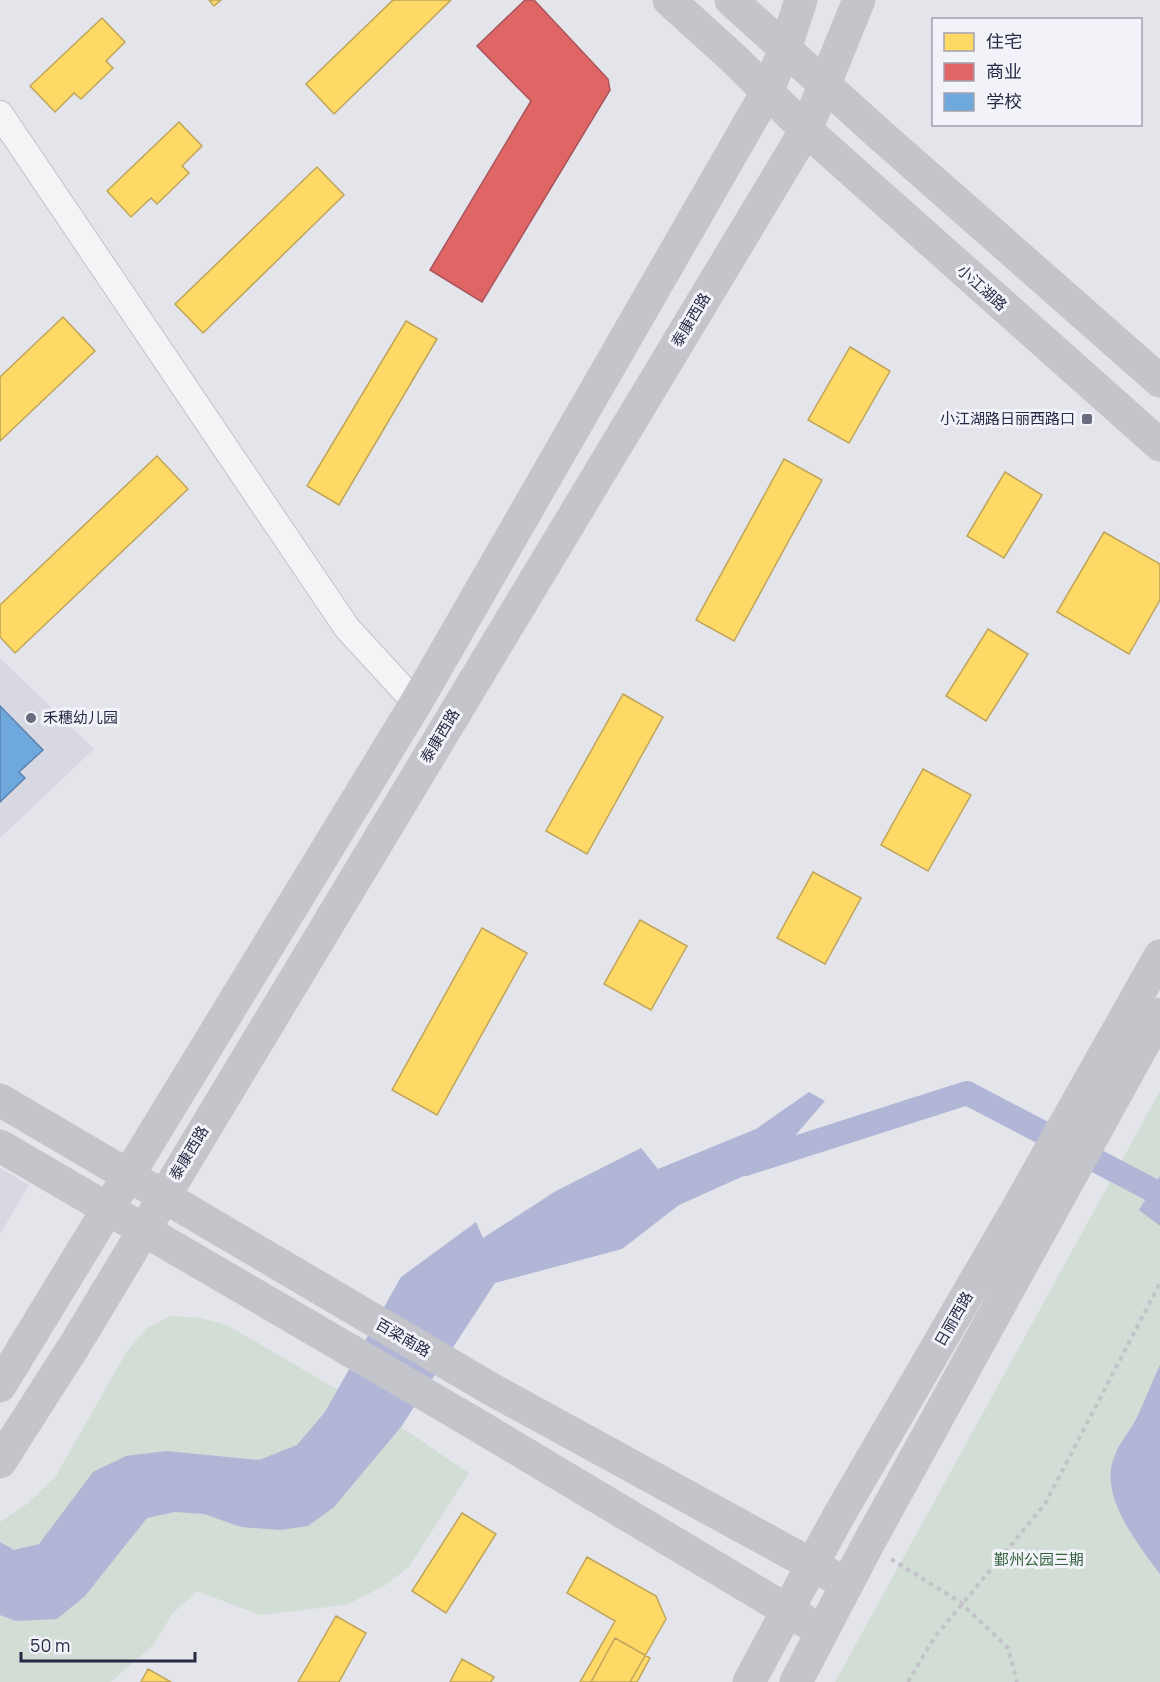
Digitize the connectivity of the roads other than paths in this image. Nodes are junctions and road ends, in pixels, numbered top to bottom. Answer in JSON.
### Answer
{"nodes":[{"id":1,"x":669,"y":0,"type":"edge"},
{"id":2,"x":731,"y":0,"type":"edge"},
{"id":3,"x":801,"y":0,"type":"edge"},
{"id":4,"x":859,"y":0,"type":"edge"},
{"id":5,"x":785,"y":49,"type":"junction"},
{"id":6,"x":825,"y":85,"type":"junction"},
{"id":7,"x":767,"y":92,"type":"junction"},
{"id":8,"x":0,"y":114,"type":"edge"},
{"id":9,"x":806,"y":130,"type":"junction"},
{"id":10,"x":1160,"y":381,"type":"edge"},
{"id":11,"x":1160,"y":445,"type":"edge"},
{"id":12,"x":416,"y":703,"type":"junction"},
{"id":13,"x":1160,"y":956,"type":"edge"},
{"id":14,"x":1160,"y":1014,"type":"edge"},
{"id":15,"x":0,"y":1100,"type":"edge"},
{"id":16,"x":0,"y":1146,"type":"edge"},
{"id":17,"x":128,"y":1175,"type":"junction"},
{"id":18,"x":163,"y":1196,"type":"junction"},
{"id":19,"x":108,"y":1209,"type":"junction"},
{"id":20,"x":143,"y":1230,"type":"junction"},
{"id":21,"x":0,"y":1386,"type":"edge"},
{"id":22,"x":0,"y":1462,"type":"edge"},
{"id":23,"x":812,"y":1566,"type":"junction"},
{"id":24,"x":847,"y":1584,"type":"junction"},
{"id":25,"x":787,"y":1611,"type":"junction"},
{"id":26,"x":822,"y":1631,"type":"junction"},
{"id":27,"x":749,"y":1682,"type":"edge"},
{"id":28,"x":796,"y":1682,"type":"edge"}],
"edges":[{"from":1,"to":7,"type":"main road","name":"小江湖路"},
{"from":2,"to":5,"type":"main road"},
{"from":3,"to":5,"type":"main road"},
{"from":4,"to":6,"type":"main road","name":"泰康西路"},
{"from":5,"to":6,"type":"main road"},
{"from":5,"to":7,"type":"main road"},
{"from":6,"to":9,"type":"main road","name":"泰康西路"},
{"from":6,"to":10,"type":"main road"},
{"from":7,"to":9,"type":"main road","name":"小江湖路"},
{"from":7,"to":12,"type":"main road"},
{"from":8,"to":12,"type":"street"},
{"from":9,"to":11,"type":"main road","name":"小江湖路"},
{"from":9,"to":18,"type":"main road","name":"泰康西路"},
{"from":12,"to":17,"type":"main road"},
{"from":13,"to":23,"type":"main road","name":"日丽西路"},
{"from":14,"to":24,"type":"main road"},
{"from":15,"to":17,"type":"main road","name":"百梁南路"},
{"from":16,"to":19,"type":"main road"},
{"from":17,"to":18,"type":"main road","name":"百梁南路"},
{"from":17,"to":19,"type":"main road"},
{"from":18,"to":20,"type":"main road","name":"泰康西路"},
{"from":18,"to":23,"type":"main road","name":"百梁南路"},
{"from":19,"to":20,"type":"main road"},
{"from":19,"to":21,"type":"main road"},
{"from":20,"to":22,"type":"main road","name":"泰康西路"},
{"from":20,"to":25,"type":"main road","bridge":true},
{"from":23,"to":24,"type":"main road","name":"百梁南路"},
{"from":23,"to":25,"type":"main road","name":"日丽西路"},
{"from":24,"to":26,"type":"main road"},
{"from":25,"to":26,"type":"main road"},
{"from":25,"to":27,"type":"main road","name":"日丽西路"},
{"from":26,"to":28,"type":"main road"}]}
